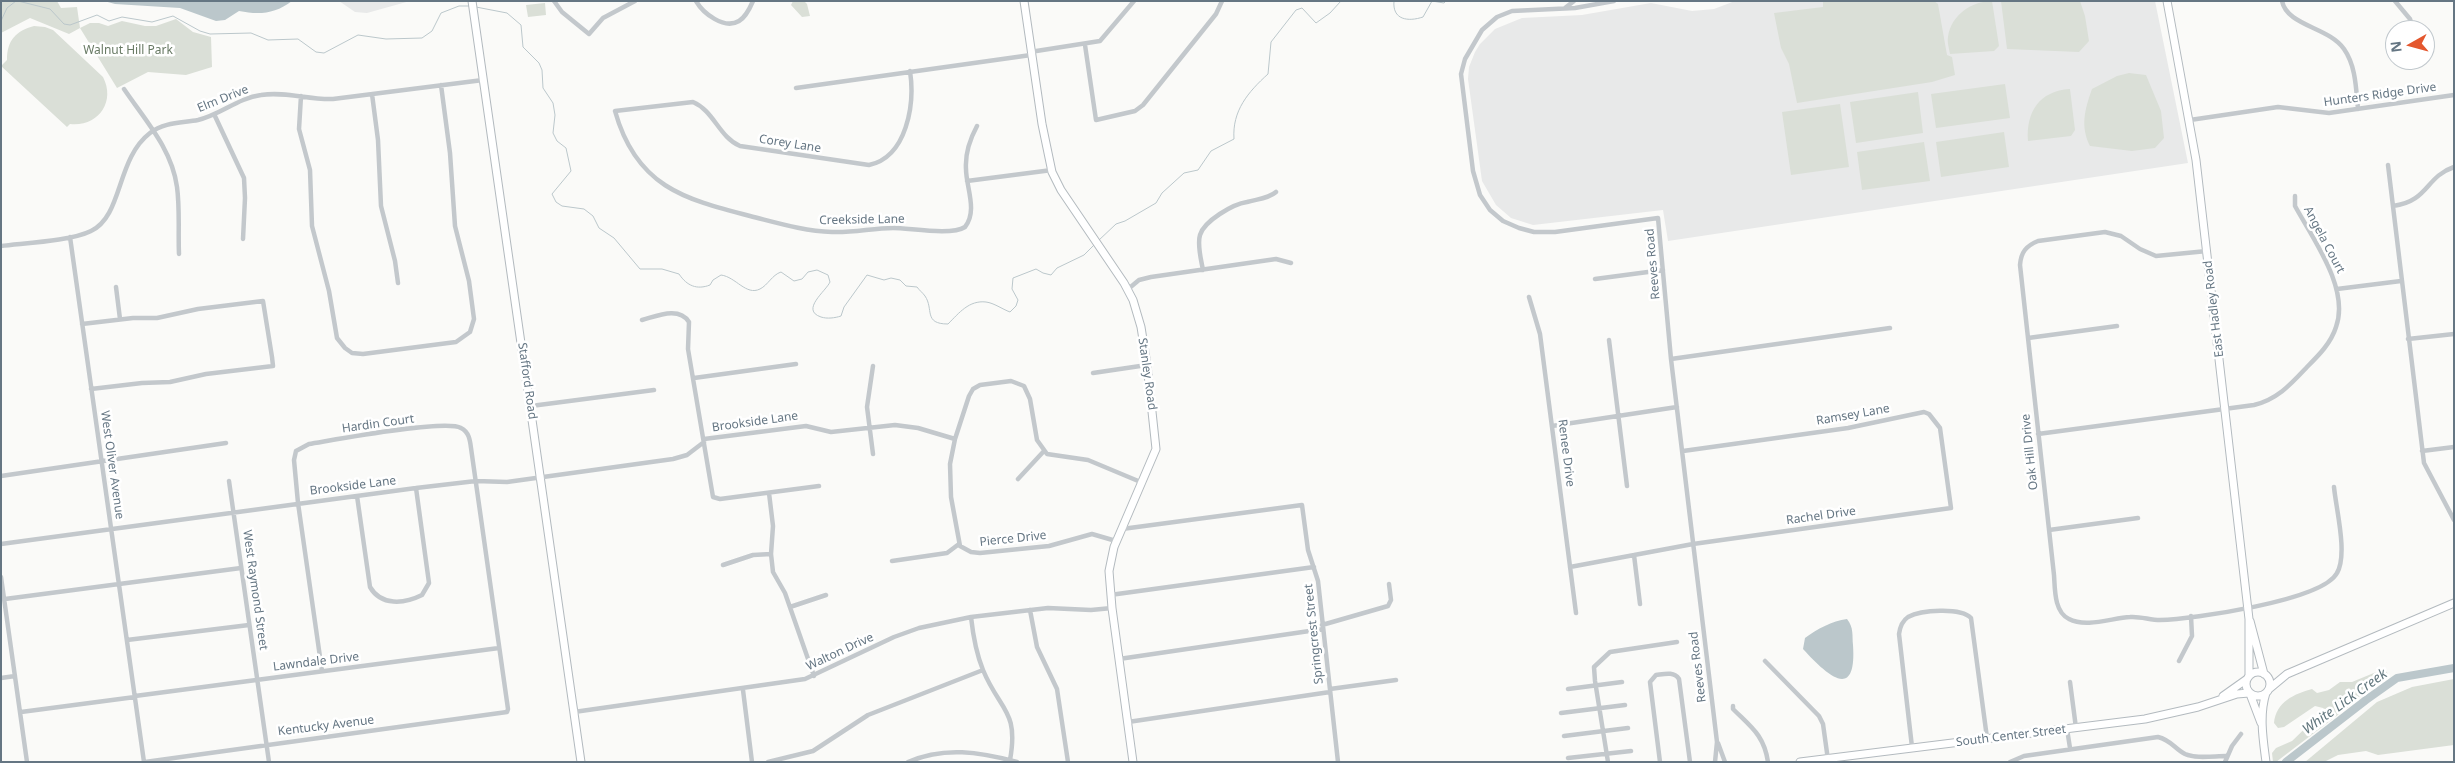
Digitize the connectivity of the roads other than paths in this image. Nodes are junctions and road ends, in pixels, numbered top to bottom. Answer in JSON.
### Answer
{"nodes":[{"id":1,"x":472,"y":1,"type":"edge"},
{"id":2,"x":554,"y":1,"type":"edge"},
{"id":3,"x":635,"y":1,"type":"edge"},
{"id":4,"x":696,"y":1,"type":"edge"},
{"id":5,"x":753,"y":1,"type":"edge"},
{"id":6,"x":1024,"y":1,"type":"edge"},
{"id":7,"x":1134,"y":1,"type":"edge"},
{"id":8,"x":1222,"y":1,"type":"edge"},
{"id":9,"x":1574,"y":1,"type":"edge"},
{"id":10,"x":1614,"y":1,"type":"edge"},
{"id":11,"x":2167,"y":1,"type":"edge"},
{"id":12,"x":2282,"y":1,"type":"edge"},
{"id":13,"x":2395,"y":1,"type":"edge"},
{"id":14,"x":1605,"y":2,"type":"edge"},
{"id":15,"x":1564,"y":8,"type":"junction"},
{"id":16,"x":2410,"y":20,"type":"edge"},
{"id":17,"x":1085,"y":45,"type":"junction"},
{"id":18,"x":1031,"y":54,"type":"junction"},
{"id":19,"x":910,"y":72,"type":"junction"},
{"id":20,"x":483,"y":80,"type":"junction"},
{"id":21,"x":441,"y":86,"type":"junction"},
{"id":22,"x":796,"y":88,"type":"dead end"},
{"id":23,"x":124,"y":89,"type":"dead end"},
{"id":24,"x":372,"y":94,"type":"junction"},
{"id":25,"x":2454,"y":95,"type":"edge"},
{"id":26,"x":301,"y":96,"type":"junction"},
{"id":27,"x":2358,"y":108,"type":"junction"},
{"id":28,"x":615,"y":111,"type":"joint"},
{"id":29,"x":214,"y":114,"type":"junction"},
{"id":30,"x":2190,"y":120,"type":"junction"},
{"id":31,"x":977,"y":126,"type":"dead end"},
{"id":32,"x":153,"y":131,"type":"junction"},
{"id":33,"x":2388,"y":165,"type":"dead end"},
{"id":34,"x":2454,"y":167,"type":"edge"},
{"id":35,"x":1052,"y":170,"type":"junction"},
{"id":36,"x":967,"y":181,"type":"junction"},
{"id":37,"x":1276,"y":192,"type":"dead end"},
{"id":38,"x":2295,"y":196,"type":"dead end"},
{"id":39,"x":2393,"y":206,"type":"junction"},
{"id":40,"x":70,"y":237,"type":"junction"},
{"id":41,"x":243,"y":239,"type":"dead end"},
{"id":42,"x":1,"y":246,"type":"edge"},
{"id":43,"x":2207,"y":251,"type":"junction"},
{"id":44,"x":179,"y":254,"type":"dead end"},
{"id":45,"x":1291,"y":262,"type":"dead end"},
{"id":46,"x":1203,"y":270,"type":"junction"},
{"id":47,"x":1663,"y":270,"type":"junction"},
{"id":48,"x":1595,"y":279,"type":"dead end"},
{"id":49,"x":2401,"y":281,"type":"junction"},
{"id":50,"x":398,"y":283,"type":"dead end"},
{"id":51,"x":116,"y":287,"type":"dead end"},
{"id":52,"x":2337,"y":289,"type":"junction"},
{"id":53,"x":1127,"y":290,"type":"junction"},
{"id":54,"x":1529,"y":297,"type":"dead end"},
{"id":55,"x":120,"y":319,"type":"junction"},
{"id":56,"x":642,"y":320,"type":"dead end"},
{"id":57,"x":82,"y":324,"type":"junction"},
{"id":58,"x":2117,"y":326,"type":"dead end"},
{"id":59,"x":1890,"y":328,"type":"dead end"},
{"id":60,"x":2454,"y":334,"type":"edge"},
{"id":61,"x":2028,"y":338,"type":"junction"},
{"id":62,"x":2408,"y":339,"type":"junction"},
{"id":63,"x":1609,"y":340,"type":"dead end"},
{"id":64,"x":1671,"y":359,"type":"junction"},
{"id":65,"x":796,"y":364,"type":"dead end"},
{"id":66,"x":1147,"y":365,"type":"junction"},
{"id":67,"x":873,"y":366,"type":"dead end"},
{"id":68,"x":1093,"y":373,"type":"dead end"},
{"id":69,"x":694,"y":378,"type":"junction"},
{"id":70,"x":91,"y":389,"type":"junction"},
{"id":71,"x":654,"y":390,"type":"dead end"},
{"id":72,"x":531,"y":406,"type":"junction"},
{"id":73,"x":1677,"y":407,"type":"junction"},
{"id":74,"x":2225,"y":408,"type":"junction"},
{"id":75,"x":1618,"y":415,"type":"junction"},
{"id":76,"x":1552,"y":426,"type":"junction"},
{"id":77,"x":869,"y":428,"type":"junction"},
{"id":78,"x":2038,"y":434,"type":"junction"},
{"id":79,"x":955,"y":439,"type":"junction"},
{"id":80,"x":704,"y":441,"type":"junction"},
{"id":81,"x":226,"y":443,"type":"dead end"},
{"id":82,"x":2454,"y":447,"type":"edge"},
{"id":83,"x":2422,"y":450,"type":"junction"},
{"id":84,"x":1044,"y":451,"type":"junction"},
{"id":85,"x":1683,"y":451,"type":"junction"},
{"id":86,"x":873,"y":454,"type":"dead end"},
{"id":87,"x":101,"y":461,"type":"junction"},
{"id":88,"x":1,"y":476,"type":"edge"},
{"id":89,"x":540,"y":477,"type":"junction"},
{"id":90,"x":1018,"y":479,"type":"dead end"},
{"id":91,"x":229,"y":480,"type":"dead end"},
{"id":92,"x":476,"y":481,"type":"junction"},
{"id":93,"x":1143,"y":483,"type":"junction"},
{"id":94,"x":818,"y":486,"type":"dead end"},
{"id":95,"x":1627,"y":486,"type":"dead end"},
{"id":96,"x":2334,"y":487,"type":"dead end"},
{"id":97,"x":416,"y":488,"type":"junction"},
{"id":98,"x":769,"y":493,"type":"junction"},
{"id":99,"x":357,"y":496,"type":"junction"},
{"id":100,"x":298,"y":503,"type":"junction"},
{"id":101,"x":1951,"y":508,"type":"joint"},
{"id":102,"x":234,"y":513,"type":"junction"},
{"id":103,"x":2138,"y":518,"type":"dead end"},
{"id":104,"x":2454,"y":520,"type":"edge"},
{"id":105,"x":111,"y":529,"type":"junction"},
{"id":106,"x":1122,"y":529,"type":"junction"},
{"id":107,"x":2049,"y":530,"type":"junction"},
{"id":108,"x":1116,"y":541,"type":"junction"},
{"id":109,"x":1,"y":544,"type":"edge"},
{"id":110,"x":959,"y":544,"type":"junction"},
{"id":111,"x":1693,"y":544,"type":"junction"},
{"id":112,"x":771,"y":554,"type":"junction"},
{"id":113,"x":1634,"y":555,"type":"junction"},
{"id":114,"x":892,"y":561,"type":"dead end"},
{"id":115,"x":723,"y":565,"type":"dead end"},
{"id":116,"x":1314,"y":567,"type":"junction"},
{"id":117,"x":1570,"y":567,"type":"junction"},
{"id":118,"x":242,"y":568,"type":"junction"},
{"id":119,"x":1,"y":576,"type":"edge"},
{"id":120,"x":1389,"y":584,"type":"dead end"},
{"id":121,"x":119,"y":585,"type":"junction"},
{"id":122,"x":826,"y":595,"type":"dead end"},
{"id":123,"x":1110,"y":595,"type":"junction"},
{"id":124,"x":5,"y":600,"type":"junction"},
{"id":125,"x":2454,"y":603,"type":"edge"},
{"id":126,"x":1640,"y":604,"type":"dead end"},
{"id":127,"x":790,"y":607,"type":"junction"},
{"id":128,"x":1112,"y":608,"type":"junction"},
{"id":129,"x":2248,"y":608,"type":"junction"},
{"id":130,"x":4,"y":610,"type":"edge"},
{"id":131,"x":1030,"y":610,"type":"junction"},
{"id":132,"x":1576,"y":613,"type":"dead end"},
{"id":133,"x":2191,"y":616,"type":"junction"},
{"id":134,"x":971,"y":617,"type":"junction"},
{"id":135,"x":2249,"y":619,"type":"junction"},
{"id":136,"x":249,"y":625,"type":"junction"},
{"id":137,"x":1323,"y":627,"type":"junction"},
{"id":138,"x":127,"y":640,"type":"junction"},
{"id":139,"x":1677,"y":642,"type":"dead end"},
{"id":140,"x":499,"y":648,"type":"junction"},
{"id":141,"x":1119,"y":659,"type":"junction"},
{"id":142,"x":1765,"y":661,"type":"dead end"},
{"id":143,"x":2179,"y":661,"type":"dead end"},
{"id":144,"x":983,"y":670,"type":"junction"},
{"id":145,"x":322,"y":672,"type":"junction"},
{"id":146,"x":2287,"y":674,"type":"junction"},
{"id":147,"x":2265,"y":675,"type":"junction"},
{"id":148,"x":15,"y":676,"type":"junction"},
{"id":149,"x":814,"y":676,"type":"junction"},
{"id":150,"x":2248,"y":677,"type":"junction"},
{"id":151,"x":1,"y":678,"type":"edge"},
{"id":152,"x":257,"y":680,"type":"junction"},
{"id":153,"x":1396,"y":680,"type":"dead end"},
{"id":154,"x":1622,"y":682,"type":"dead end"},
{"id":155,"x":2070,"y":682,"type":"dead end"},
{"id":156,"x":1596,"y":685,"type":"junction"},
{"id":157,"x":1568,"y":689,"type":"dead end"},
{"id":158,"x":743,"y":690,"type":"junction"},
{"id":159,"x":1330,"y":691,"type":"junction"},
{"id":160,"x":2268,"y":691,"type":"junction"},
{"id":161,"x":2250,"y":694,"type":"junction"},
{"id":162,"x":135,"y":696,"type":"junction"},
{"id":163,"x":2220,"y":699,"type":"junction"},
{"id":164,"x":1625,"y":705,"type":"dead end"},
{"id":165,"x":1733,"y":706,"type":"dead end"},
{"id":166,"x":1599,"y":708,"type":"junction"},
{"id":167,"x":21,"y":712,"type":"junction"},
{"id":168,"x":574,"y":712,"type":"junction"},
{"id":169,"x":1561,"y":713,"type":"dead end"},
{"id":170,"x":1128,"y":722,"type":"junction"},
{"id":171,"x":1628,"y":728,"type":"dead end"},
{"id":172,"x":2076,"y":728,"type":"junction"},
{"id":173,"x":2262,"y":728,"type":"junction"},
{"id":174,"x":2067,"y":729,"type":"junction"},
{"id":175,"x":1604,"y":731,"type":"junction"},
{"id":176,"x":2241,"y":734,"type":"dead end"},
{"id":177,"x":1564,"y":736,"type":"dead end"},
{"id":178,"x":1987,"y":738,"type":"junction"},
{"id":179,"x":1717,"y":742,"type":"junction"},
{"id":180,"x":266,"y":744,"type":"junction"},
{"id":181,"x":1912,"y":747,"type":"junction"},
{"id":182,"x":2070,"y":748,"type":"junction"},
{"id":183,"x":1631,"y":751,"type":"dead end"},
{"id":184,"x":1607,"y":754,"type":"junction"},
{"id":185,"x":1568,"y":758,"type":"dead end"},
{"id":186,"x":2225,"y":759,"type":"edge"},
{"id":187,"x":1010,"y":760,"type":"junction"},
{"id":188,"x":1828,"y":760,"type":"edge"},
{"id":189,"x":27,"y":762,"type":"edge"},
{"id":190,"x":145,"y":762,"type":"edge"},
{"id":191,"x":268,"y":762,"type":"edge"},
{"id":192,"x":581,"y":762,"type":"edge"},
{"id":193,"x":752,"y":762,"type":"edge"},
{"id":194,"x":768,"y":762,"type":"edge"},
{"id":195,"x":908,"y":762,"type":"edge"},
{"id":196,"x":1017,"y":762,"type":"edge"},
{"id":197,"x":1068,"y":762,"type":"edge"},
{"id":198,"x":1133,"y":762,"type":"edge"},
{"id":199,"x":1338,"y":762,"type":"edge"},
{"id":200,"x":1608,"y":762,"type":"edge"},
{"id":201,"x":1660,"y":762,"type":"edge"},
{"id":202,"x":1690,"y":762,"type":"edge"},
{"id":203,"x":1715,"y":762,"type":"edge"},
{"id":204,"x":1725,"y":762,"type":"edge"},
{"id":205,"x":1768,"y":762,"type":"edge"},
{"id":206,"x":1800,"y":762,"type":"edge"},
{"id":207,"x":2010,"y":762,"type":"edge"},
{"id":208,"x":2266,"y":762,"type":"edge"}],
"edges":[{"from":1,"to":20,"type":"street","name":"Stafford Road"},
{"from":2,"to":3,"type":"street"},
{"from":4,"to":5,"type":"street"},
{"from":6,"to":18,"type":"street","name":"Stanley Road"},
{"from":7,"to":17,"type":"street"},
{"from":8,"to":17,"type":"street"},
{"from":9,"to":15,"type":"street"},
{"from":10,"to":14,"type":"street","name":"Reeves Road"},
{"from":11,"to":30,"type":"street","name":"East Hadley Road"},
{"from":12,"to":27,"type":"street"},
{"from":13,"to":16,"type":"street"},
{"from":14,"to":15,"type":"street","name":"Reeves Road"},
{"from":15,"to":47,"type":"street","name":"Reeves Road"},
{"from":17,"to":18,"type":"street"},
{"from":18,"to":19,"type":"street"},
{"from":18,"to":35,"type":"street","name":"Stanley Road"},
{"from":19,"to":22,"type":"street"},
{"from":19,"to":28,"type":"street","name":"Corey Lane"},
{"from":20,"to":21,"type":"street","name":"Elm Drive"},
{"from":20,"to":72,"type":"street","name":"Stafford Road"},
{"from":21,"to":24,"type":"street","name":"Elm Drive"},
{"from":21,"to":26,"type":"street"},
{"from":23,"to":32,"type":"street"},
{"from":24,"to":26,"type":"street","name":"Elm Drive"},
{"from":24,"to":50,"type":"street"},
{"from":25,"to":27,"type":"street","name":"Hunters Ridge Drive"},
{"from":26,"to":29,"type":"street","name":"Elm Drive"},
{"from":27,"to":30,"type":"street","name":"Hunters Ridge Drive"},
{"from":28,"to":36,"type":"street","name":"Creekside Lane"},
{"from":29,"to":32,"type":"street","name":"Elm Drive"},
{"from":29,"to":41,"type":"street"},
{"from":30,"to":43,"type":"street","name":"East Hadley Road"},
{"from":31,"to":36,"type":"street"},
{"from":32,"to":40,"type":"street","name":"Elm Drive"},
{"from":32,"to":44,"type":"street"},
{"from":33,"to":39,"type":"street"},
{"from":34,"to":39,"type":"street"},
{"from":35,"to":36,"type":"street"},
{"from":35,"to":53,"type":"street","name":"Stanley Road"},
{"from":37,"to":46,"type":"street"},
{"from":38,"to":52,"type":"street","name":"Angela Court"},
{"from":39,"to":49,"type":"street"},
{"from":40,"to":42,"type":"street","name":"Elm Drive"},
{"from":40,"to":57,"type":"street","name":"West Oliver Avenue"},
{"from":43,"to":61,"type":"street","name":"Oak Hill Drive"},
{"from":43,"to":74,"type":"street","name":"East Hadley Road"},
{"from":45,"to":46,"type":"street"},
{"from":46,"to":53,"type":"street"},
{"from":47,"to":48,"type":"street"},
{"from":47,"to":64,"type":"street","name":"Reeves Road"},
{"from":49,"to":52,"type":"street"},
{"from":49,"to":62,"type":"street"},
{"from":51,"to":55,"type":"street"},
{"from":52,"to":74,"type":"street","name":"Angela Court"},
{"from":53,"to":66,"type":"street","name":"Stanley Road"},
{"from":54,"to":76,"type":"street","name":"Renee Drive"},
{"from":55,"to":57,"type":"street"},
{"from":55,"to":70,"type":"street"},
{"from":56,"to":69,"type":"street"},
{"from":57,"to":70,"type":"street","name":"West Oliver Avenue"},
{"from":58,"to":61,"type":"street"},
{"from":59,"to":64,"type":"street"},
{"from":60,"to":62,"type":"street"},
{"from":61,"to":78,"type":"street","name":"Oak Hill Drive"},
{"from":62,"to":83,"type":"street"},
{"from":63,"to":75,"type":"street"},
{"from":64,"to":73,"type":"street","name":"Reeves Road"},
{"from":65,"to":69,"type":"street"},
{"from":66,"to":68,"type":"street"},
{"from":66,"to":93,"type":"street","name":"Stanley Road"},
{"from":67,"to":77,"type":"street"},
{"from":69,"to":80,"type":"street"},
{"from":70,"to":87,"type":"street","name":"West Oliver Avenue"},
{"from":71,"to":72,"type":"street"},
{"from":72,"to":89,"type":"street","name":"Stafford Road"},
{"from":73,"to":75,"type":"street"},
{"from":73,"to":85,"type":"street","name":"Reeves Road"},
{"from":74,"to":78,"type":"street","name":"Angela Court"},
{"from":74,"to":129,"type":"street","name":"East Hadley Road"},
{"from":75,"to":76,"type":"street"},
{"from":75,"to":95,"type":"street"},
{"from":76,"to":117,"type":"street","name":"Renee Drive"},
{"from":77,"to":79,"type":"street","name":"Brookside Lane"},
{"from":77,"to":80,"type":"street","name":"Brookside Lane"},
{"from":77,"to":86,"type":"street"},
{"from":78,"to":107,"type":"street","name":"Oak Hill Drive"},
{"from":79,"to":84,"type":"street"},
{"from":79,"to":110,"type":"street"},
{"from":80,"to":89,"type":"street","name":"Brookside Lane"},
{"from":80,"to":98,"type":"street"},
{"from":81,"to":87,"type":"street"},
{"from":82,"to":83,"type":"street"},
{"from":83,"to":104,"type":"street"},
{"from":84,"to":90,"type":"street"},
{"from":84,"to":93,"type":"street"},
{"from":85,"to":101,"type":"street","name":"Ramsey Lane"},
{"from":85,"to":111,"type":"street","name":"Reeves Road"},
{"from":87,"to":88,"type":"street"},
{"from":87,"to":105,"type":"street","name":"West Oliver Avenue"},
{"from":89,"to":92,"type":"street","name":"Brookside Lane"},
{"from":89,"to":168,"type":"street","name":"Stafford Road"},
{"from":91,"to":102,"type":"street","name":"West Raymond Street"},
{"from":92,"to":97,"type":"street","name":"Brookside Lane"},
{"from":92,"to":100,"type":"street","name":"Hardin Court"},
{"from":92,"to":140,"type":"street"},
{"from":93,"to":106,"type":"street","name":"Stanley Road"},
{"from":94,"to":98,"type":"street"},
{"from":96,"to":129,"type":"street"},
{"from":97,"to":99,"type":"street","name":"Brookside Lane"},
{"from":97,"to":99,"type":"street"},
{"from":98,"to":112,"type":"street"},
{"from":99,"to":100,"type":"street","name":"Brookside Lane"},
{"from":100,"to":102,"type":"street","name":"Brookside Lane"},
{"from":100,"to":145,"type":"street"},
{"from":101,"to":111,"type":"street","name":"Rachel Drive"},
{"from":102,"to":105,"type":"street","name":"Brookside Lane"},
{"from":102,"to":118,"type":"street","name":"West Raymond Street"},
{"from":103,"to":107,"type":"street"},
{"from":105,"to":109,"type":"street","name":"Brookside Lane"},
{"from":105,"to":121,"type":"street","name":"West Oliver Avenue"},
{"from":106,"to":108,"type":"street","name":"Stanley Road"},
{"from":106,"to":116,"type":"street","name":"Springcrest Street"},
{"from":107,"to":133,"type":"street","name":"Oak Hill Drive"},
{"from":108,"to":110,"type":"street","name":"Pierce Drive"},
{"from":108,"to":123,"type":"street","name":"Stanley Road"},
{"from":110,"to":114,"type":"street"},
{"from":111,"to":113,"type":"street","name":"Rachel Drive"},
{"from":111,"to":179,"type":"street","name":"Reeves Road"},
{"from":112,"to":115,"type":"street"},
{"from":112,"to":127,"type":"street"},
{"from":113,"to":117,"type":"street","name":"Rachel Drive"},
{"from":113,"to":126,"type":"street"},
{"from":116,"to":123,"type":"street"},
{"from":116,"to":137,"type":"street","name":"Springcrest Street"},
{"from":117,"to":132,"type":"street","name":"Renee Drive"},
{"from":118,"to":121,"type":"street"},
{"from":118,"to":136,"type":"street","name":"West Raymond Street"},
{"from":119,"to":124,"type":"street"},
{"from":120,"to":137,"type":"street"},
{"from":121,"to":124,"type":"street"},
{"from":121,"to":138,"type":"street","name":"West Oliver Avenue"},
{"from":122,"to":127,"type":"street"},
{"from":123,"to":128,"type":"street","name":"Stanley Road"},
{"from":124,"to":130,"type":"street"},
{"from":125,"to":146,"type":"street"},
{"from":127,"to":149,"type":"street"},
{"from":128,"to":131,"type":"street","name":"Walton Drive"},
{"from":128,"to":141,"type":"street","name":"Stanley Road"},
{"from":129,"to":133,"type":"street"},
{"from":129,"to":135,"type":"street","name":"East Hadley Road"},
{"from":130,"to":148,"type":"street"},
{"from":131,"to":134,"type":"street","name":"Walton Drive"},
{"from":131,"to":197,"type":"street"},
{"from":133,"to":143,"type":"street"},
{"from":134,"to":144,"type":"street"},
{"from":134,"to":149,"type":"street","name":"Walton Drive"},
{"from":135,"to":147,"type":"street","name":"East Hadley Road"},
{"from":135,"to":150,"type":"street","name":"East Hadley Road"},
{"from":136,"to":138,"type":"street"},
{"from":136,"to":152,"type":"street","name":"West Raymond Street"},
{"from":137,"to":141,"type":"street"},
{"from":137,"to":159,"type":"street","name":"Springcrest Street"},
{"from":138,"to":162,"type":"street","name":"West Oliver Avenue"},
{"from":139,"to":156,"type":"street"},
{"from":140,"to":145,"type":"street","name":"Lawndale Drive"},
{"from":140,"to":180,"type":"street","name":"Kentucky Avenue"},
{"from":141,"to":170,"type":"street","name":"Stanley Road"},
{"from":142,"to":188,"type":"street"},
{"from":144,"to":187,"type":"street"},
{"from":144,"to":194,"type":"street"},
{"from":145,"to":152,"type":"street","name":"Lawndale Drive"},
{"from":146,"to":147,"type":"street"},
{"from":146,"to":160,"type":"street"},
{"from":147,"to":150,"type":"street"},
{"from":147,"to":160,"type":"street"},
{"from":148,"to":151,"type":"street"},
{"from":148,"to":167,"type":"street"},
{"from":149,"to":158,"type":"street","name":"Walton Drive"},
{"from":150,"to":161,"type":"street"},
{"from":150,"to":163,"type":"street","name":"South Center Street"},
{"from":152,"to":162,"type":"street","name":"Lawndale Drive"},
{"from":152,"to":180,"type":"street","name":"West Raymond Street"},
{"from":153,"to":159,"type":"street"},
{"from":154,"to":156,"type":"street"},
{"from":155,"to":172,"type":"street"},
{"from":156,"to":157,"type":"street"},
{"from":156,"to":166,"type":"street"},
{"from":158,"to":168,"type":"street","name":"Walton Drive"},
{"from":158,"to":193,"type":"street"},
{"from":159,"to":170,"type":"street"},
{"from":159,"to":199,"type":"street","name":"Springcrest Street"},
{"from":160,"to":161,"type":"street"},
{"from":160,"to":173,"type":"street"},
{"from":161,"to":163,"type":"street","name":"South Center Street"},
{"from":161,"to":173,"type":"street"},
{"from":162,"to":167,"type":"street","name":"Lawndale Drive"},
{"from":162,"to":190,"type":"street","name":"West Oliver Avenue"},
{"from":163,"to":172,"type":"street","name":"South Center Street"},
{"from":164,"to":166,"type":"street"},
{"from":165,"to":205,"type":"street"},
{"from":166,"to":169,"type":"street"},
{"from":166,"to":175,"type":"street"},
{"from":167,"to":189,"type":"street"},
{"from":168,"to":192,"type":"street","name":"Stafford Road"},
{"from":170,"to":198,"type":"street","name":"Stanley Road"},
{"from":171,"to":175,"type":"street"},
{"from":172,"to":174,"type":"street","name":"South Center Street"},
{"from":173,"to":208,"type":"street"},
{"from":174,"to":178,"type":"street","name":"South Center Street"},
{"from":174,"to":182,"type":"street"},
{"from":175,"to":177,"type":"street"},
{"from":175,"to":184,"type":"street"},
{"from":176,"to":186,"type":"street"},
{"from":178,"to":181,"type":"street","name":"South Center Street"},
{"from":178,"to":181,"type":"street"},
{"from":179,"to":203,"type":"street","name":"Reeves Road"},
{"from":179,"to":204,"type":"street","name":"Reeves Road"},
{"from":180,"to":190,"type":"street","name":"Kentucky Avenue"},
{"from":180,"to":191,"type":"street","name":"West Raymond Street"},
{"from":181,"to":188,"type":"street","name":"South Center Street"},
{"from":182,"to":186,"type":"street"},
{"from":182,"to":207,"type":"street"},
{"from":183,"to":184,"type":"street"},
{"from":184,"to":185,"type":"street"},
{"from":184,"to":200,"type":"street"},
{"from":187,"to":195,"type":"street"},
{"from":187,"to":196,"type":"street"},
{"from":188,"to":206,"type":"street","name":"South Center Street"},
{"from":201,"to":202,"type":"street"}]}
